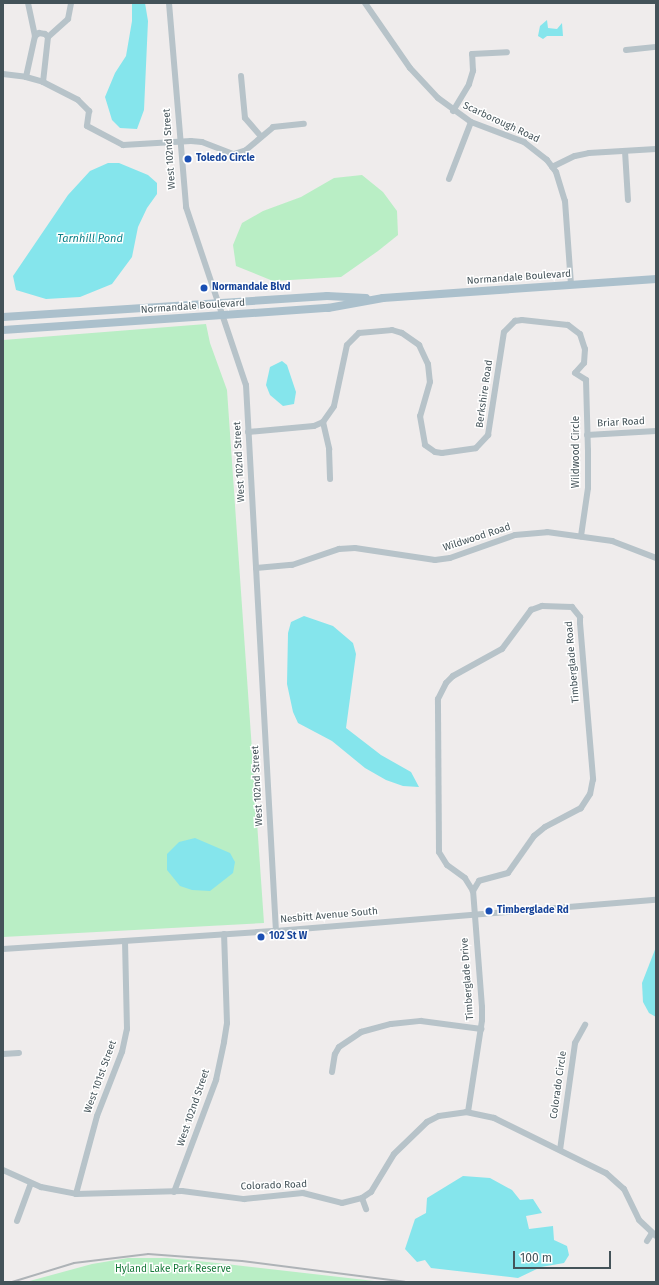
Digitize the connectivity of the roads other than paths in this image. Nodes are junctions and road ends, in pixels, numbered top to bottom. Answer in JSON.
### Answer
{"nodes":[{"id":1,"x":28,"y":3,"type":"edge"},
{"id":2,"x":71,"y":3,"type":"edge"},
{"id":3,"x":169,"y":3,"type":"edge"},
{"id":4,"x":366,"y":3,"type":"edge"},
{"id":5,"x":35,"y":36,"type":"junction"},
{"id":6,"x":48,"y":37,"type":"junction"},
{"id":7,"x":656,"y":47,"type":"edge"},
{"id":8,"x":626,"y":50,"type":"dead end"},
{"id":9,"x":507,"y":52,"type":"dead end"},
{"id":10,"x":3,"y":74,"type":"edge"},
{"id":11,"x":242,"y":76,"type":"dead end"},
{"id":12,"x":26,"y":77,"type":"junction"},
{"id":13,"x":43,"y":82,"type":"junction"},
{"id":14,"x":453,"y":111,"type":"junction"},
{"id":15,"x":471,"y":122,"type":"junction"},
{"id":16,"x":304,"y":124,"type":"dead end"},
{"id":17,"x":260,"y":135,"type":"junction"},
{"id":18,"x":180,"y":141,"type":"junction"},
{"id":19,"x":656,"y":149,"type":"edge"},
{"id":20,"x":625,"y":151,"type":"junction"},
{"id":21,"x":552,"y":167,"type":"junction"},
{"id":22,"x":449,"y":179,"type":"dead end"},
{"id":23,"x":628,"y":200,"type":"dead end"},
{"id":24,"x":656,"y":279,"type":"edge"},
{"id":25,"x":571,"y":285,"type":"junction"},
{"id":26,"x":383,"y":298,"type":"junction"},
{"id":27,"x":216,"y":303,"type":"junction"},
{"id":28,"x":220,"y":315,"type":"junction"},
{"id":29,"x":3,"y":318,"type":"edge"},
{"id":30,"x":3,"y":330,"type":"edge"},
{"id":31,"x":575,"y":373,"type":"joint"},
{"id":32,"x":323,"y":422,"type":"junction"},
{"id":33,"x":656,"y":431,"type":"edge"},
{"id":34,"x":248,"y":432,"type":"junction"},
{"id":35,"x":587,"y":434,"type":"junction"},
{"id":36,"x":330,"y":479,"type":"dead end"},
{"id":37,"x":581,"y":536,"type":"junction"},
{"id":38,"x":656,"y":558,"type":"edge"},
{"id":39,"x":256,"y":568,"type":"junction"},
{"id":40,"x":473,"y":891,"type":"junction"},
{"id":41,"x":656,"y":900,"type":"edge"},
{"id":42,"x":473,"y":914,"type":"junction"},
{"id":43,"x":276,"y":931,"type":"junction"},
{"id":44,"x":224,"y":934,"type":"junction"},
{"id":45,"x":125,"y":941,"type":"junction"},
{"id":46,"x":3,"y":949,"type":"edge"},
{"id":47,"x":585,"y":1025,"type":"dead end"},
{"id":48,"x":481,"y":1029,"type":"junction"},
{"id":49,"x":19,"y":1053,"type":"dead end"},
{"id":50,"x":3,"y":1054,"type":"edge"},
{"id":51,"x":332,"y":1072,"type":"dead end"},
{"id":52,"x":468,"y":1112,"type":"junction"},
{"id":53,"x":560,"y":1150,"type":"junction"},
{"id":54,"x":3,"y":1170,"type":"edge"},
{"id":55,"x":30,"y":1182,"type":"junction"},
{"id":56,"x":174,"y":1192,"type":"junction"},
{"id":57,"x":76,"y":1194,"type":"junction"},
{"id":58,"x":362,"y":1198,"type":"junction"},
{"id":59,"x":366,"y":1210,"type":"dead end"},
{"id":60,"x":17,"y":1221,"type":"dead end"},
{"id":61,"x":654,"y":1235,"type":"edge"},
{"id":62,"x":647,"y":1241,"type":"dead end"}],
"edges":[{"from":1,"to":5,"type":"street"},
{"from":2,"to":6,"type":"street"},
{"from":3,"to":18,"type":"street","name":"West 102nd Street"},
{"from":4,"to":14,"type":"street","name":"Scarborough Road"},
{"from":5,"to":6,"type":"street"},
{"from":5,"to":12,"type":"street"},
{"from":6,"to":13,"type":"street"},
{"from":7,"to":8,"type":"street"},
{"from":9,"to":14,"type":"street"},
{"from":10,"to":12,"type":"street"},
{"from":11,"to":17,"type":"street"},
{"from":12,"to":13,"type":"street"},
{"from":13,"to":18,"type":"street"},
{"from":14,"to":15,"type":"street","name":"Scarborough Road"},
{"from":15,"to":21,"type":"street","name":"Scarborough Road"},
{"from":15,"to":22,"type":"street"},
{"from":16,"to":17,"type":"street"},
{"from":17,"to":18,"type":"street"},
{"from":18,"to":27,"type":"street","name":"West 102nd Street"},
{"from":19,"to":20,"type":"street"},
{"from":20,"to":21,"type":"street"},
{"from":20,"to":23,"type":"street"},
{"from":21,"to":25,"type":"street","name":"Scarborough Road"},
{"from":24,"to":25,"type":"main road","name":"Normandale Boulevard"},
{"from":25,"to":26,"type":"main road","name":"Normandale Boulevard"},
{"from":26,"to":27,"type":"main road","name":"Normandale Boulevard"},
{"from":26,"to":28,"type":"main road","name":"Normandale Boulevard"},
{"from":27,"to":28,"type":"street","name":"West 102nd Street"},
{"from":27,"to":29,"type":"main road","name":"Normandale Boulevard"},
{"from":28,"to":30,"type":"main road","name":"Normandale Boulevard"},
{"from":28,"to":34,"type":"street","name":"West 102nd Street"},
{"from":31,"to":32,"type":"street","name":"Berkshire Road"},
{"from":31,"to":35,"type":"street","name":"Wildwood Circle"},
{"from":32,"to":34,"type":"street"},
{"from":32,"to":36,"type":"street"},
{"from":33,"to":35,"type":"street","name":"Briar Road"},
{"from":34,"to":39,"type":"street","name":"West 102nd Street"},
{"from":35,"to":37,"type":"street","name":"Wildwood Circle"},
{"from":37,"to":38,"type":"street","name":"Wildwood Road"},
{"from":37,"to":39,"type":"street","name":"Wildwood Road"},
{"from":39,"to":43,"type":"street","name":"West 102nd Street"},
{"from":40,"to":40,"type":"street","name":"Timberglade Road"},
{"from":40,"to":42,"type":"street","name":"Timberglade Drive"},
{"from":41,"to":42,"type":"street","name":"Nesbitt Avenue South"},
{"from":42,"to":43,"type":"street","name":"Nesbitt Avenue South"},
{"from":42,"to":48,"type":"street","name":"Timberglade Drive"},
{"from":43,"to":44,"type":"street","name":"Nesbitt Avenue South"},
{"from":44,"to":45,"type":"street","name":"Nesbitt Avenue South"},
{"from":44,"to":56,"type":"street","name":"West 102nd Street"},
{"from":45,"to":46,"type":"street","name":"Nesbitt Avenue South"},
{"from":45,"to":57,"type":"street","name":"West 101st Street"},
{"from":47,"to":53,"type":"street","name":"Colorado Circle"},
{"from":48,"to":51,"type":"street"},
{"from":48,"to":52,"type":"street","name":"Timberglade Drive"},
{"from":49,"to":50,"type":"street"},
{"from":52,"to":53,"type":"street","name":"Colorado Road"},
{"from":52,"to":58,"type":"street","name":"Colorado Road"},
{"from":53,"to":61,"type":"street","name":"Colorado Road"},
{"from":54,"to":55,"type":"street","name":"Colorado Road"},
{"from":55,"to":57,"type":"street","name":"Colorado Road"},
{"from":55,"to":60,"type":"street"},
{"from":56,"to":57,"type":"street","name":"Colorado Road"},
{"from":56,"to":58,"type":"street","name":"Colorado Road"},
{"from":58,"to":59,"type":"street"},
{"from":61,"to":62,"type":"street"}]}
